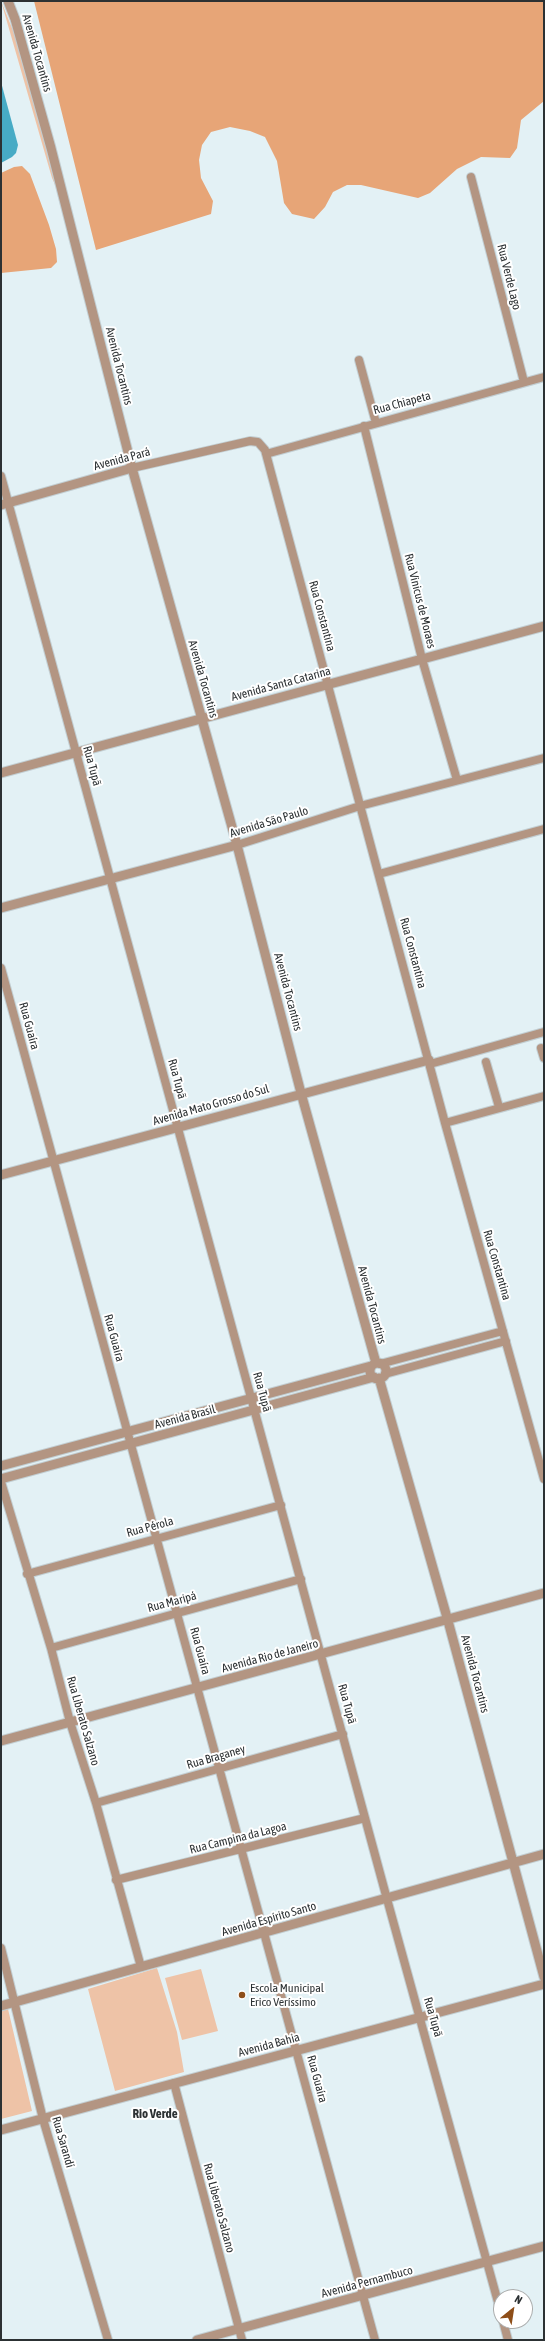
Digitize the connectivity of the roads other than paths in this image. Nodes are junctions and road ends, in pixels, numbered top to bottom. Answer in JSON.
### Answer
{"nodes":[{"id":1,"x":8,"y":1,"type":"edge"},
{"id":2,"x":471,"y":177,"type":"dead end"},
{"id":3,"x":359,"y":360,"type":"dead end"},
{"id":4,"x":544,"y":377,"type":"edge"},
{"id":5,"x":524,"y":382,"type":"junction"},
{"id":6,"x":376,"y":423,"type":"junction"},
{"id":7,"x":364,"y":426,"type":"junction"},
{"id":8,"x":266,"y":454,"type":"junction"},
{"id":9,"x":132,"y":468,"type":"junction"},
{"id":10,"x":1,"y":476,"type":"edge"},
{"id":11,"x":4,"y":504,"type":"edge"},
{"id":12,"x":544,"y":626,"type":"edge"},
{"id":13,"x":422,"y":659,"type":"junction"},
{"id":14,"x":328,"y":684,"type":"junction"},
{"id":15,"x":202,"y":719,"type":"junction"},
{"id":16,"x":76,"y":753,"type":"junction"},
{"id":17,"x":544,"y":758,"type":"edge"},
{"id":18,"x":1,"y":773,"type":"edge"},
{"id":19,"x":457,"y":780,"type":"junction"},
{"id":20,"x":360,"y":806,"type":"junction"},
{"id":21,"x":544,"y":829,"type":"edge"},
{"id":22,"x":237,"y":845,"type":"junction"},
{"id":23,"x":379,"y":874,"type":"junction"},
{"id":24,"x":110,"y":879,"type":"junction"},
{"id":25,"x":1,"y":908,"type":"edge"},
{"id":26,"x":1,"y":968,"type":"edge"},
{"id":27,"x":544,"y":1032,"type":"edge"},
{"id":28,"x":541,"y":1048,"type":"dead end"},
{"id":29,"x":544,"y":1058,"type":"edge"},
{"id":30,"x":429,"y":1062,"type":"junction"},
{"id":31,"x":486,"y":1062,"type":"dead end"},
{"id":32,"x":301,"y":1093,"type":"junction"},
{"id":33,"x":544,"y":1096,"type":"edge"},
{"id":34,"x":499,"y":1107,"type":"junction"},
{"id":35,"x":445,"y":1123,"type":"junction"},
{"id":36,"x":178,"y":1128,"type":"junction"},
{"id":37,"x":54,"y":1160,"type":"junction"},
{"id":38,"x":1,"y":1175,"type":"edge"},
{"id":39,"x":503,"y":1331,"type":"junction"},
{"id":40,"x":506,"y":1341,"type":"junction"},
{"id":41,"x":376,"y":1364,"type":"junction"},
{"id":42,"x":379,"y":1376,"type":"junction"},
{"id":43,"x":252,"y":1399,"type":"junction"},
{"id":44,"x":255,"y":1410,"type":"junction"},
{"id":45,"x":128,"y":1432,"type":"junction"},
{"id":46,"x":131,"y":1443,"type":"junction"},
{"id":47,"x":1,"y":1466,"type":"edge"},
{"id":48,"x":1,"y":1479,"type":"edge"},
{"id":49,"x":544,"y":1479,"type":"edge"},
{"id":50,"x":1,"y":1482,"type":"edge"},
{"id":51,"x":281,"y":1505,"type":"junction"},
{"id":52,"x":156,"y":1538,"type":"junction"},
{"id":53,"x":27,"y":1574,"type":"junction"},
{"id":54,"x":301,"y":1579,"type":"junction"},
{"id":55,"x":544,"y":1593,"type":"edge"},
{"id":56,"x":177,"y":1612,"type":"junction"},
{"id":57,"x":448,"y":1621,"type":"junction"},
{"id":58,"x":51,"y":1648,"type":"junction"},
{"id":59,"x":322,"y":1655,"type":"junction"},
{"id":60,"x":197,"y":1688,"type":"junction"},
{"id":61,"x":70,"y":1722,"type":"junction"},
{"id":62,"x":343,"y":1734,"type":"junction"},
{"id":63,"x":1,"y":1741,"type":"edge"},
{"id":64,"x":219,"y":1768,"type":"junction"},
{"id":65,"x":96,"y":1803,"type":"junction"},
{"id":66,"x":365,"y":1818,"type":"junction"},
{"id":67,"x":241,"y":1849,"type":"junction"},
{"id":68,"x":544,"y":1854,"type":"edge"},
{"id":69,"x":513,"y":1862,"type":"junction"},
{"id":70,"x":116,"y":1880,"type":"junction"},
{"id":71,"x":387,"y":1899,"type":"junction"},
{"id":72,"x":264,"y":1932,"type":"junction"},
{"id":73,"x":1,"y":1948,"type":"edge"},
{"id":74,"x":141,"y":1967,"type":"junction"},
{"id":75,"x":544,"y":1977,"type":"edge"},
{"id":76,"x":544,"y":1984,"type":"edge"},
{"id":77,"x":16,"y":2002,"type":"junction"},
{"id":78,"x":1,"y":2006,"type":"edge"},
{"id":79,"x":421,"y":2018,"type":"junction"},
{"id":80,"x":296,"y":2050,"type":"junction"},
{"id":81,"x":174,"y":2083,"type":"junction"},
{"id":82,"x":43,"y":2119,"type":"junction"},
{"id":83,"x":1,"y":2130,"type":"edge"},
{"id":84,"x":544,"y":2246,"type":"edge"},
{"id":85,"x":487,"y":2263,"type":"junction"},
{"id":86,"x":494,"y":2289,"type":"edge"},
{"id":87,"x":363,"y":2296,"type":"junction"},
{"id":88,"x":239,"y":2328,"type":"junction"},
{"id":89,"x":505,"y":2329,"type":"edge"},
{"id":90,"x":108,"y":2340,"type":"edge"},
{"id":91,"x":197,"y":2340,"type":"edge"},
{"id":92,"x":242,"y":2340,"type":"edge"},
{"id":93,"x":375,"y":2340,"type":"edge"},
{"id":94,"x":508,"y":2340,"type":"edge"}],
"edges":[{"from":1,"to":9,"type":"street","name":"Avenida Tocantins"},
{"from":2,"to":5,"type":"street","name":"Rua Verde Lago"},
{"from":3,"to":6,"type":"street"},
{"from":4,"to":5,"type":"street","name":"Rua Chiapeta"},
{"from":5,"to":6,"type":"street","name":"Rua Chiapeta"},
{"from":6,"to":7,"type":"street","name":"Rua Chiapeta"},
{"from":7,"to":8,"type":"street","name":"Rua Chiapeta"},
{"from":7,"to":13,"type":"street","name":"Rua Vinicus de Moraes"},
{"from":8,"to":9,"type":"street","name":"Avenida Pará"},
{"from":8,"to":14,"type":"street","name":"Rua Constantina"},
{"from":9,"to":11,"type":"street","name":"Avenida Pará"},
{"from":9,"to":15,"type":"street","name":"Avenida Tocantins"},
{"from":10,"to":11,"type":"street","name":"Rua Tupã"},
{"from":11,"to":16,"type":"street","name":"Rua Tupã"},
{"from":12,"to":13,"type":"street","name":"Avenida Santa Catarina"},
{"from":13,"to":14,"type":"street","name":"Avenida Santa Catarina"},
{"from":13,"to":19,"type":"street","name":"Rua Vinicus de Moraes"},
{"from":14,"to":15,"type":"street","name":"Avenida Santa Catarina"},
{"from":14,"to":20,"type":"street","name":"Rua Constantina"},
{"from":15,"to":16,"type":"street","name":"Avenida Santa Catarina"},
{"from":15,"to":22,"type":"street","name":"Avenida Tocantins"},
{"from":16,"to":18,"type":"street","name":"Avenida Santa Catarina"},
{"from":16,"to":24,"type":"street","name":"Rua Tupã"},
{"from":17,"to":19,"type":"street","name":"Avenida São Paulo"},
{"from":19,"to":20,"type":"street","name":"Avenida São Paulo"},
{"from":20,"to":22,"type":"street","name":"Avenida São Paulo"},
{"from":20,"to":23,"type":"street","name":"Rua Constantina"},
{"from":21,"to":23,"type":"street"},
{"from":22,"to":24,"type":"street","name":"Avenida São Paulo"},
{"from":22,"to":32,"type":"street","name":"Avenida Tocantins"},
{"from":23,"to":30,"type":"street","name":"Rua Constantina"},
{"from":24,"to":25,"type":"street","name":"Avenida São Paulo"},
{"from":24,"to":36,"type":"street","name":"Rua Tupã"},
{"from":26,"to":37,"type":"street","name":"Rua Guaíra"},
{"from":27,"to":30,"type":"street"},
{"from":28,"to":29,"type":"street"},
{"from":30,"to":32,"type":"street","name":"Avenida Mato Grosso do Sul"},
{"from":30,"to":35,"type":"street","name":"Rua Constantina"},
{"from":31,"to":34,"type":"street"},
{"from":32,"to":36,"type":"street","name":"Avenida Mato Grosso do Sul"},
{"from":32,"to":41,"type":"street","name":"Avenida Tocantins"},
{"from":33,"to":34,"type":"street"},
{"from":34,"to":35,"type":"street"},
{"from":35,"to":39,"type":"street","name":"Rua Constantina"},
{"from":36,"to":37,"type":"street","name":"Avenida Mato Grosso do Sul"},
{"from":36,"to":43,"type":"street","name":"Rua Tupã"},
{"from":37,"to":38,"type":"street","name":"Avenida Mato Grosso do Sul"},
{"from":37,"to":45,"type":"street","name":"Rua Guaíra"},
{"from":39,"to":40,"type":"street","name":"Rua Constantina"},
{"from":39,"to":41,"type":"street","name":"Avenida Brasil"},
{"from":40,"to":42,"type":"street","name":"Avenida Brasil"},
{"from":40,"to":49,"type":"street","name":"Rua Constantina"},
{"from":41,"to":42,"type":"street"},
{"from":41,"to":42,"type":"street"},
{"from":41,"to":43,"type":"street","name":"Avenida Brasil"},
{"from":42,"to":44,"type":"street","name":"Avenida Brasil"},
{"from":42,"to":57,"type":"street","name":"Avenida Tocantins"},
{"from":43,"to":44,"type":"street","name":"Rua Tupã"},
{"from":43,"to":45,"type":"street","name":"Avenida Brasil"},
{"from":44,"to":46,"type":"street","name":"Avenida Brasil"},
{"from":44,"to":51,"type":"street","name":"Rua Tupã"},
{"from":45,"to":46,"type":"street","name":"Rua Guaíra"},
{"from":45,"to":47,"type":"street","name":"Avenida Brasil"},
{"from":46,"to":48,"type":"street","name":"Avenida Brasil"},
{"from":46,"to":52,"type":"street","name":"Rua Guaíra"},
{"from":50,"to":53,"type":"street","name":"Rua Liberato Salzano"},
{"from":51,"to":52,"type":"street","name":"Rua Pérola"},
{"from":51,"to":54,"type":"street","name":"Rua Tupã"},
{"from":52,"to":53,"type":"street","name":"Rua Pérola"},
{"from":52,"to":56,"type":"street","name":"Rua Guaíra"},
{"from":53,"to":58,"type":"street","name":"Rua Liberato Salzano"},
{"from":54,"to":56,"type":"street","name":"Rua Maripá"},
{"from":54,"to":59,"type":"street","name":"Rua Tupã"},
{"from":55,"to":57,"type":"street","name":"Avenida Rio de Janeiro"},
{"from":56,"to":58,"type":"street","name":"Rua Maripá"},
{"from":56,"to":60,"type":"street","name":"Rua Guaíra"},
{"from":57,"to":59,"type":"street","name":"Avenida Rio de Janeiro"},
{"from":57,"to":69,"type":"street","name":"Avenida Tocantins"},
{"from":58,"to":61,"type":"street","name":"Rua Liberato Salzano"},
{"from":59,"to":60,"type":"street","name":"Avenida Rio de Janeiro"},
{"from":59,"to":62,"type":"street","name":"Rua Tupã"},
{"from":60,"to":61,"type":"street","name":"Avenida Rio de Janeiro"},
{"from":60,"to":64,"type":"street","name":"Rua Guaíra"},
{"from":61,"to":63,"type":"street","name":"Avenida Rio de Janeiro"},
{"from":61,"to":65,"type":"street","name":"Rua Liberato Salzano"},
{"from":62,"to":64,"type":"street","name":"Rua Braganey"},
{"from":62,"to":66,"type":"street","name":"Rua Tupã"},
{"from":64,"to":65,"type":"street","name":"Rua Braganey"},
{"from":64,"to":67,"type":"street","name":"Rua Guaíra"},
{"from":65,"to":70,"type":"street","name":"Rua Liberato Salzano"},
{"from":66,"to":67,"type":"street","name":"Rua Campina da Lagoa"},
{"from":66,"to":71,"type":"street","name":"Rua Tupã"},
{"from":67,"to":70,"type":"street","name":"Rua Campina da Lagoa"},
{"from":67,"to":72,"type":"street","name":"Rua Guaíra"},
{"from":68,"to":69,"type":"street","name":"Avenida Espírito Santo"},
{"from":69,"to":71,"type":"street","name":"Avenida Espírito Santo"},
{"from":69,"to":75,"type":"street","name":"Avenida Tocantins"},
{"from":70,"to":74,"type":"street","name":"Rua Liberato Salzano"},
{"from":71,"to":72,"type":"street","name":"Avenida Espírito Santo"},
{"from":71,"to":79,"type":"street","name":"Rua Tupã"},
{"from":72,"to":74,"type":"street","name":"Avenida Espírito Santo"},
{"from":72,"to":80,"type":"street","name":"Rua Guaíra"},
{"from":73,"to":77,"type":"street","name":"Rua Sarandí"},
{"from":74,"to":77,"type":"street","name":"Avenida Espírito Santo"},
{"from":76,"to":79,"type":"street","name":"Avenida Bahia"},
{"from":77,"to":78,"type":"street","name":"Avenida Espírito Santo"},
{"from":77,"to":82,"type":"street","name":"Rua Sarandí"},
{"from":79,"to":80,"type":"street","name":"Avenida Bahia"},
{"from":79,"to":85,"type":"street","name":"Rua Tupã"},
{"from":80,"to":81,"type":"street","name":"Avenida Bahia"},
{"from":80,"to":87,"type":"street","name":"Rua Guaíra"},
{"from":81,"to":82,"type":"street","name":"Avenida Bahia"},
{"from":81,"to":88,"type":"street","name":"Rua Liberato Salzano"},
{"from":82,"to":83,"type":"street","name":"Avenida Bahia"},
{"from":82,"to":90,"type":"street","name":"Rua Sarandí"},
{"from":84,"to":85,"type":"street","name":"Avenida Pernambuco"},
{"from":85,"to":86,"type":"street","name":"Rua Tupã"},
{"from":85,"to":87,"type":"street","name":"Avenida Pernambuco"},
{"from":87,"to":88,"type":"street","name":"Avenida Pernambuco"},
{"from":87,"to":93,"type":"street","name":"Rua Guaíra"},
{"from":88,"to":91,"type":"street","name":"Avenida Pernambuco"},
{"from":88,"to":92,"type":"street","name":"Rua Liberato Salzano"},
{"from":89,"to":94,"type":"street"}]}
